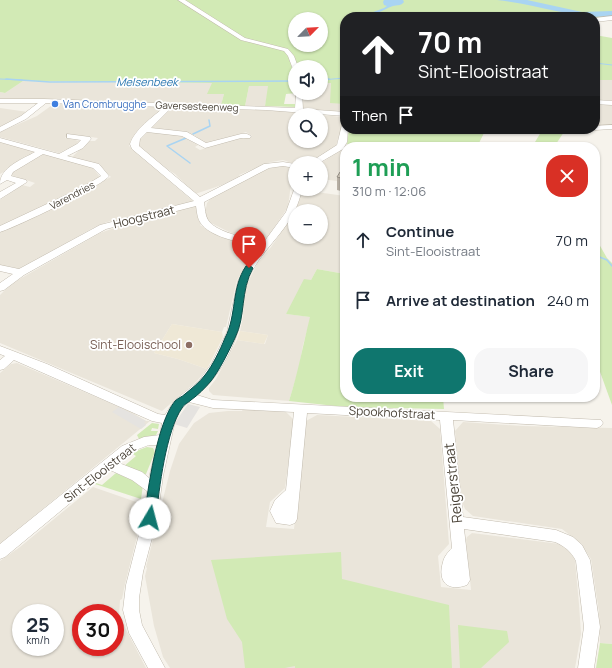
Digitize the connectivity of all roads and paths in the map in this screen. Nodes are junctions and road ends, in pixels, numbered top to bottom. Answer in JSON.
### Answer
{"nodes":[{"id":1,"x":182,"y":0,"type":"edge"},
{"id":2,"x":612,"y":18,"type":"edge"},
{"id":3,"x":600,"y":19,"type":"edge"},
{"id":4,"x":292,"y":60,"type":"edge"},
{"id":5,"x":0,"y":101,"type":"edge"},
{"id":6,"x":44,"y":101,"type":"junction"},
{"id":7,"x":600,"y":102,"type":"edge"},
{"id":8,"x":612,"y":103,"type":"edge"},
{"id":9,"x":170,"y":105,"type":"junction"},
{"id":10,"x":288,"y":110,"type":"edge"},
{"id":11,"x":328,"y":113,"type":"edge"},
{"id":12,"x":340,"y":114,"type":"edge"},
{"id":13,"x":612,"y":127,"type":"edge"},
{"id":14,"x":600,"y":128,"type":"edge"},
{"id":15,"x":144,"y":129,"type":"junction"},
{"id":16,"x":0,"y":130,"type":"edge"},
{"id":17,"x":70,"y":136,"type":"dead end"},
{"id":18,"x":247,"y":136,"type":"dead end"},
{"id":19,"x":0,"y":140,"type":"edge"},
{"id":20,"x":340,"y":147,"type":"edge"},
{"id":21,"x":43,"y":151,"type":"junction"},
{"id":22,"x":61,"y":156,"type":"junction"},
{"id":23,"x":325,"y":156,"type":"edge"},
{"id":24,"x":288,"y":165,"type":"edge"},
{"id":25,"x":3,"y":179,"type":"edge"},
{"id":26,"x":0,"y":196,"type":"edge"},
{"id":27,"x":296,"y":196,"type":"edge"},
{"id":28,"x":200,"y":201,"type":"junction"},
{"id":29,"x":0,"y":229,"type":"edge"},
{"id":30,"x":266,"y":245,"type":"junction"},
{"id":31,"x":0,"y":268,"type":"edge"},
{"id":32,"x":20,"y":273,"type":"junction"},
{"id":33,"x":0,"y":288,"type":"edge"},
{"id":34,"x":0,"y":350,"type":"edge"},
{"id":35,"x":13,"y":356,"type":"junction"},
{"id":36,"x":0,"y":366,"type":"edge"},
{"id":37,"x":188,"y":397,"type":"junction"},
{"id":38,"x":302,"y":408,"type":"junction"},
{"id":39,"x":446,"y":416,"type":"junction"},
{"id":40,"x":169,"y":420,"type":"junction"},
{"id":41,"x":597,"y":423,"type":"dead end"},
{"id":42,"x":164,"y":440,"type":"junction"},
{"id":43,"x":109,"y":464,"type":"junction"},
{"id":44,"x":154,"y":489,"type":"junction"},
{"id":45,"x":292,"y":493,"type":"dead end"},
{"id":46,"x":457,"y":522,"type":"junction"},
{"id":47,"x":459,"y":550,"type":"dead end"},
{"id":48,"x":0,"y":553,"type":"edge"},
{"id":49,"x":157,"y":668,"type":"edge"},
{"id":50,"x":586,"y":668,"type":"edge"}],
"edges":[{"from":1,"to":4,"type":"street"},
{"from":2,"to":3,"type":"street"},
{"from":5,"to":6,"type":"street","name":"Gaversesteenweg"},
{"from":6,"to":9,"type":"street","name":"Gaversesteenweg"},
{"from":6,"to":16,"type":"street"},
{"from":7,"to":8,"type":"street"},
{"from":9,"to":10,"type":"street","name":"Gaversesteenweg"},
{"from":9,"to":15,"type":"street"},
{"from":11,"to":12,"type":"street","name":"Gaversesteenweg"},
{"from":13,"to":14,"type":"street"},
{"from":15,"to":18,"type":"street"},
{"from":15,"to":28,"type":"street"},
{"from":17,"to":22,"type":"street"},
{"from":19,"to":21,"type":"street","name":"Varendries"},
{"from":20,"to":23,"type":"street"},
{"from":21,"to":22,"type":"street","name":"Varendries"},
{"from":21,"to":25,"type":"street"},
{"from":22,"to":29,"type":"street","name":"Varendries"},
{"from":24,"to":28,"type":"street","name":"Hoogstraat"},
{"from":25,"to":26,"type":"street"},
{"from":27,"to":30,"type":"street"},
{"from":28,"to":30,"type":"street"},
{"from":28,"to":32,"type":"street","name":"Hoogstraat"},
{"from":30,"to":37,"type":"street"},
{"from":31,"to":32,"type":"street"},
{"from":32,"to":33,"type":"street","name":"Hoogstraat"},
{"from":34,"to":35,"type":"street"},
{"from":35,"to":36,"type":"street"},
{"from":35,"to":40,"type":"street"},
{"from":37,"to":38,"type":"street","name":"Spookhofstraat"},
{"from":37,"to":40,"type":"street"},
{"from":38,"to":39,"type":"street","name":"Spookhofstraat"},
{"from":38,"to":45,"type":"street"},
{"from":39,"to":41,"type":"street","name":"Spookhofstraat"},
{"from":39,"to":46,"type":"street","name":"Reigerstraat"},
{"from":40,"to":42,"type":"street"},
{"from":42,"to":43,"type":"street","name":"Sint-Elooistraat"},
{"from":42,"to":44,"type":"street"},
{"from":43,"to":44,"type":"street"},
{"from":43,"to":48,"type":"street","name":"Sint-Elooistraat"},
{"from":44,"to":49,"type":"street"},
{"from":46,"to":47,"type":"street","name":"Reigerstraat"},
{"from":46,"to":50,"type":"street"}]}
